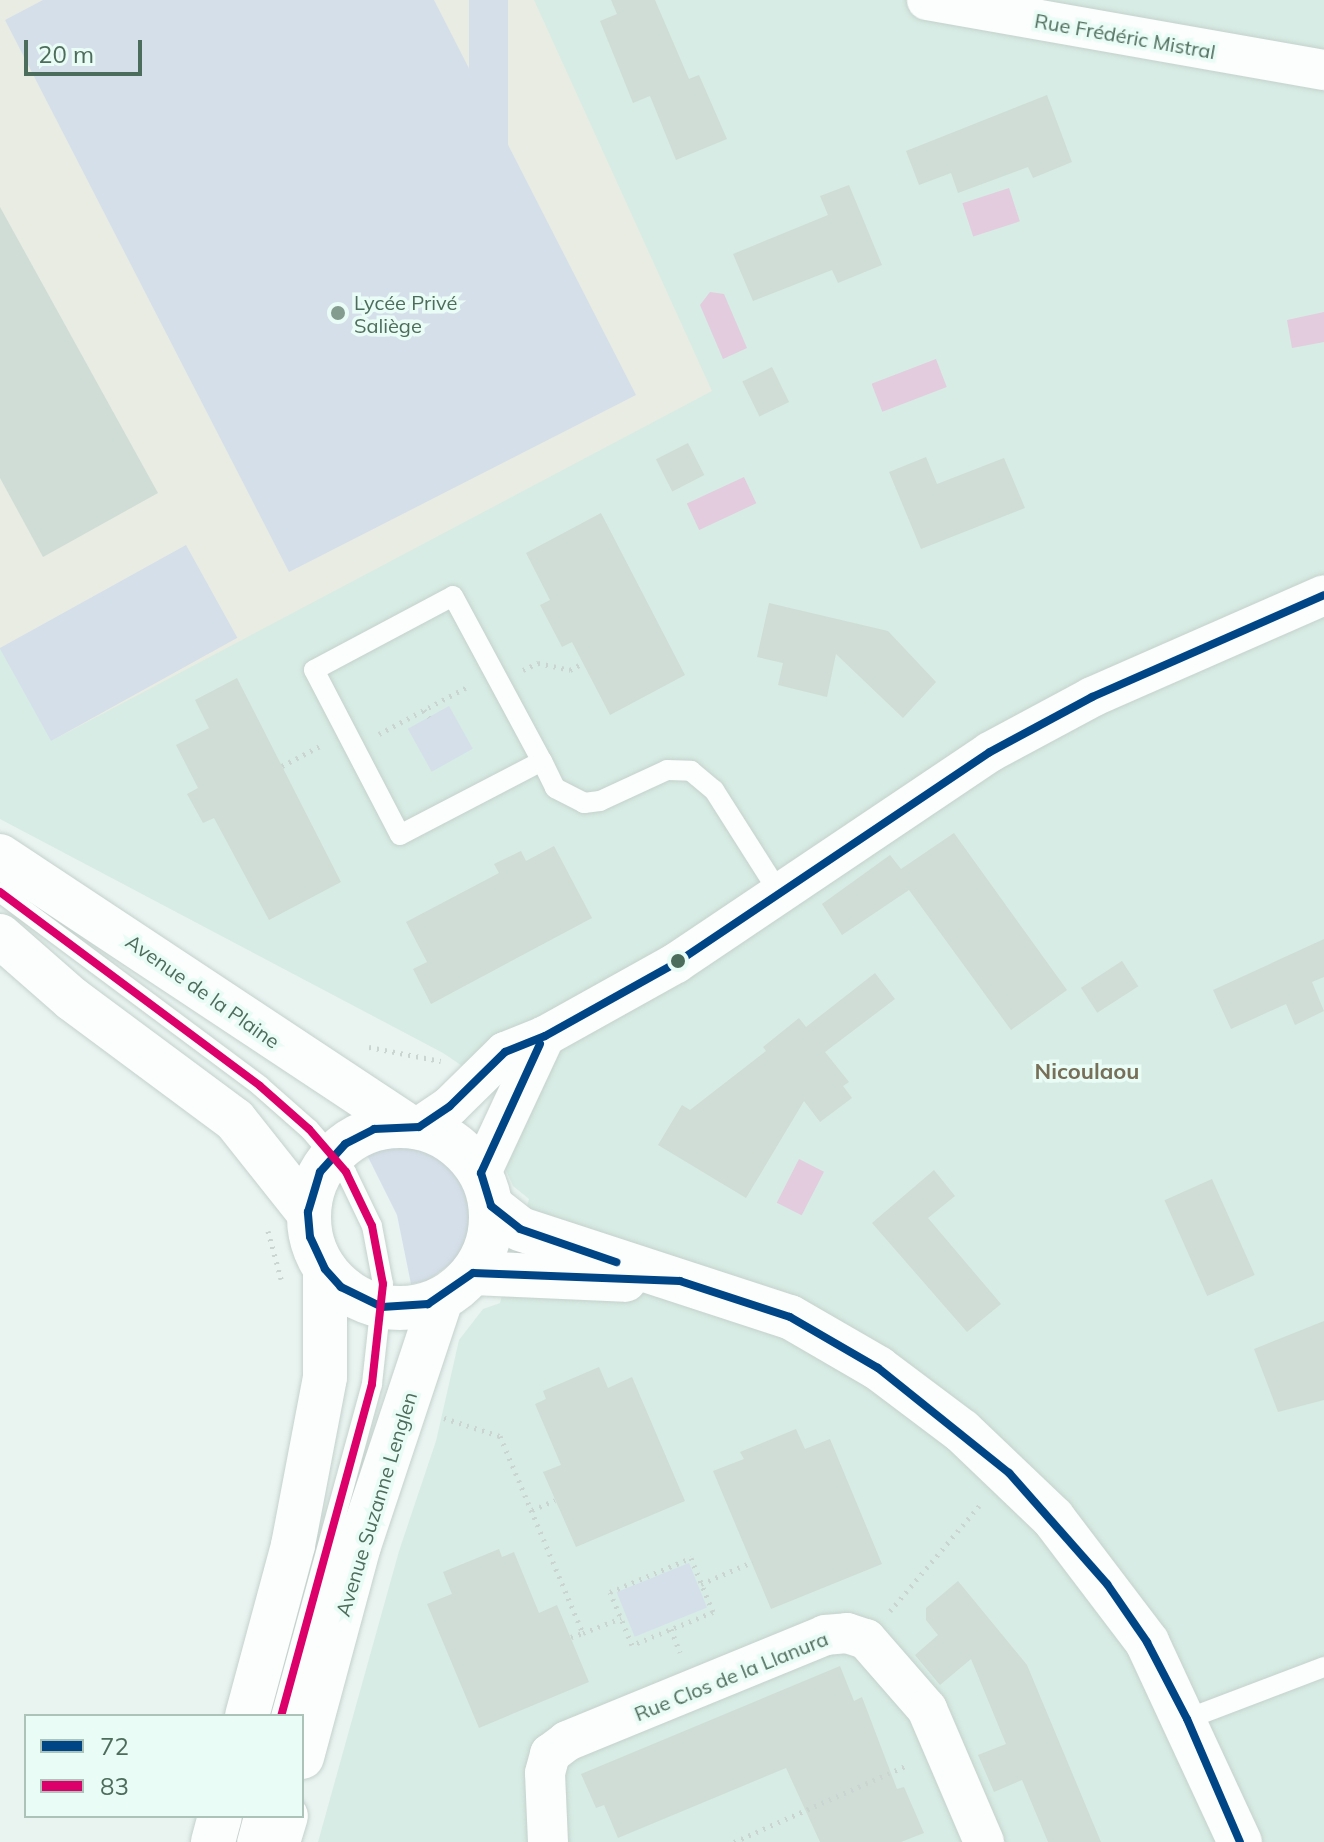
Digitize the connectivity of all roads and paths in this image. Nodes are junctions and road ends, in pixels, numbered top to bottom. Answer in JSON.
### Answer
{"nodes":[{"id":1,"x":927,"y":0,"type":"edge"},
{"id":2,"x":1324,"y":70,"type":"edge"},
{"id":3,"x":1324,"y":595,"type":"edge"},
{"id":4,"x":583,"y":663,"type":"dead end"},
{"id":5,"x":497,"y":678,"type":"junction"},
{"id":6,"x":424,"y":710,"type":"junction"},
{"id":7,"x":429,"y":717,"type":"dead end"},
{"id":8,"x":349,"y":740,"type":"junction"},
{"id":9,"x":542,"y":761,"type":"junction"},
{"id":10,"x":282,"y":766,"type":"dead end"},
{"id":11,"x":0,"y":856,"type":"edge"},
{"id":12,"x":0,"y":892,"type":"edge"},
{"id":13,"x":780,"y":894,"type":"junction"},
{"id":14,"x":0,"y":936,"type":"edge"},
{"id":15,"x":545,"y":1036,"type":"junction"},
{"id":16,"x":358,"y":1045,"type":"dead end"},
{"id":17,"x":450,"y":1063,"type":"dead end"},
{"id":18,"x":413,"y":1126,"type":"junction"},
{"id":19,"x":333,"y":1155,"type":"junction"},
{"id":20,"x":486,"y":1190,"type":"junction"},
{"id":21,"x":308,"y":1212,"type":"junction"},
{"id":22,"x":325,"y":1269,"type":"junction"},
{"id":23,"x":680,"y":1281,"type":"junction"},
{"id":24,"x":457,"y":1286,"type":"junction"},
{"id":25,"x":382,"y":1307,"type":"junction"},
{"id":26,"x":441,"y":1417,"type":"dead end"},
{"id":27,"x":555,"y":1500,"type":"dead end"},
{"id":28,"x":978,"y":1507,"type":"dead end"},
{"id":29,"x":532,"y":1510,"type":"junction"},
{"id":30,"x":752,"y":1562,"type":"dead end"},
{"id":31,"x":701,"y":1584,"type":"junction"},
{"id":32,"x":621,"y":1618,"type":"junction"},
{"id":33,"x":583,"y":1633,"type":"junction"},
{"id":34,"x":571,"y":1637,"type":"dead end"},
{"id":35,"x":866,"y":1639,"type":"junction"},
{"id":36,"x":1324,"y":1667,"type":"edge"},
{"id":37,"x":248,"y":1714,"type":"edge"},
{"id":38,"x":282,"y":1714,"type":"edge"},
{"id":39,"x":1187,"y":1719,"type":"junction"},
{"id":40,"x":943,"y":1742,"type":"junction"},
{"id":41,"x":304,"y":1750,"type":"edge"},
{"id":42,"x":219,"y":1818,"type":"edge"},
{"id":43,"x":253,"y":1818,"type":"edge"},
{"id":44,"x":285,"y":1818,"type":"edge"},
{"id":45,"x":213,"y":1842,"type":"edge"},
{"id":46,"x":247,"y":1842,"type":"edge"},
{"id":47,"x":278,"y":1842,"type":"edge"},
{"id":48,"x":548,"y":1842,"type":"edge"},
{"id":49,"x":734,"y":1842,"type":"edge"},
{"id":50,"x":984,"y":1842,"type":"edge"},
{"id":51,"x":1240,"y":1842,"type":"edge"}],
"edges":[{"from":1,"to":2,"type":"street","name":"Rue Frédéric Mistral"},
{"from":3,"to":13,"type":"street"},
{"from":4,"to":5,"type":"path"},
{"from":5,"to":6,"type":"path"},
{"from":5,"to":8,"type":"lane"},
{"from":5,"to":9,"type":"lane"},
{"from":6,"to":7,"type":"path"},
{"from":6,"to":8,"type":"path"},
{"from":8,"to":9,"type":"lane"},
{"from":8,"to":10,"type":"path"},
{"from":9,"to":13,"type":"lane"},
{"from":11,"to":18,"type":"street","name":"Avenue de la Plaine"},
{"from":12,"to":19,"type":"lane"},
{"from":13,"to":15,"type":"street"},
{"from":14,"to":21,"type":"street"},
{"from":15,"to":18,"type":"street"},
{"from":15,"to":20,"type":"street"},
{"from":16,"to":17,"type":"path"},
{"from":18,"to":19,"type":"street"},
{"from":18,"to":20,"type":"street","name":"Avenue de la Plaine"},
{"from":19,"to":21,"type":"street"},
{"from":19,"to":25,"type":"lane"},
{"from":20,"to":23,"type":"street"},
{"from":20,"to":24,"type":"street","name":"Avenue Suzanne Lenglen"},
{"from":21,"to":22,"type":"street"},
{"from":22,"to":25,"type":"street"},
{"from":22,"to":37,"type":"street"},
{"from":23,"to":24,"type":"street"},
{"from":23,"to":39,"type":"street"},
{"from":24,"to":25,"type":"street"},
{"from":24,"to":41,"type":"street","name":"Avenue Suzanne Lenglen"},
{"from":25,"to":38,"type":"lane"},
{"from":26,"to":29,"type":"path"},
{"from":27,"to":29,"type":"path"},
{"from":28,"to":35,"type":"path"},
{"from":29,"to":33,"type":"path"},
{"from":30,"to":31,"type":"path"},
{"from":31,"to":32,"type":"path"},
{"from":31,"to":32,"type":"path"},
{"from":32,"to":33,"type":"path"},
{"from":33,"to":34,"type":"path"},
{"from":35,"to":40,"type":"street"},
{"from":35,"to":48,"type":"street","name":"Rue Clos de la Llanura"},
{"from":36,"to":39,"type":"lane"},
{"from":39,"to":51,"type":"street"},
{"from":40,"to":49,"type":"path"},
{"from":40,"to":50,"type":"street"},
{"from":42,"to":45,"type":"street"},
{"from":43,"to":46,"type":"lane"},
{"from":44,"to":47,"type":"street"}]}
